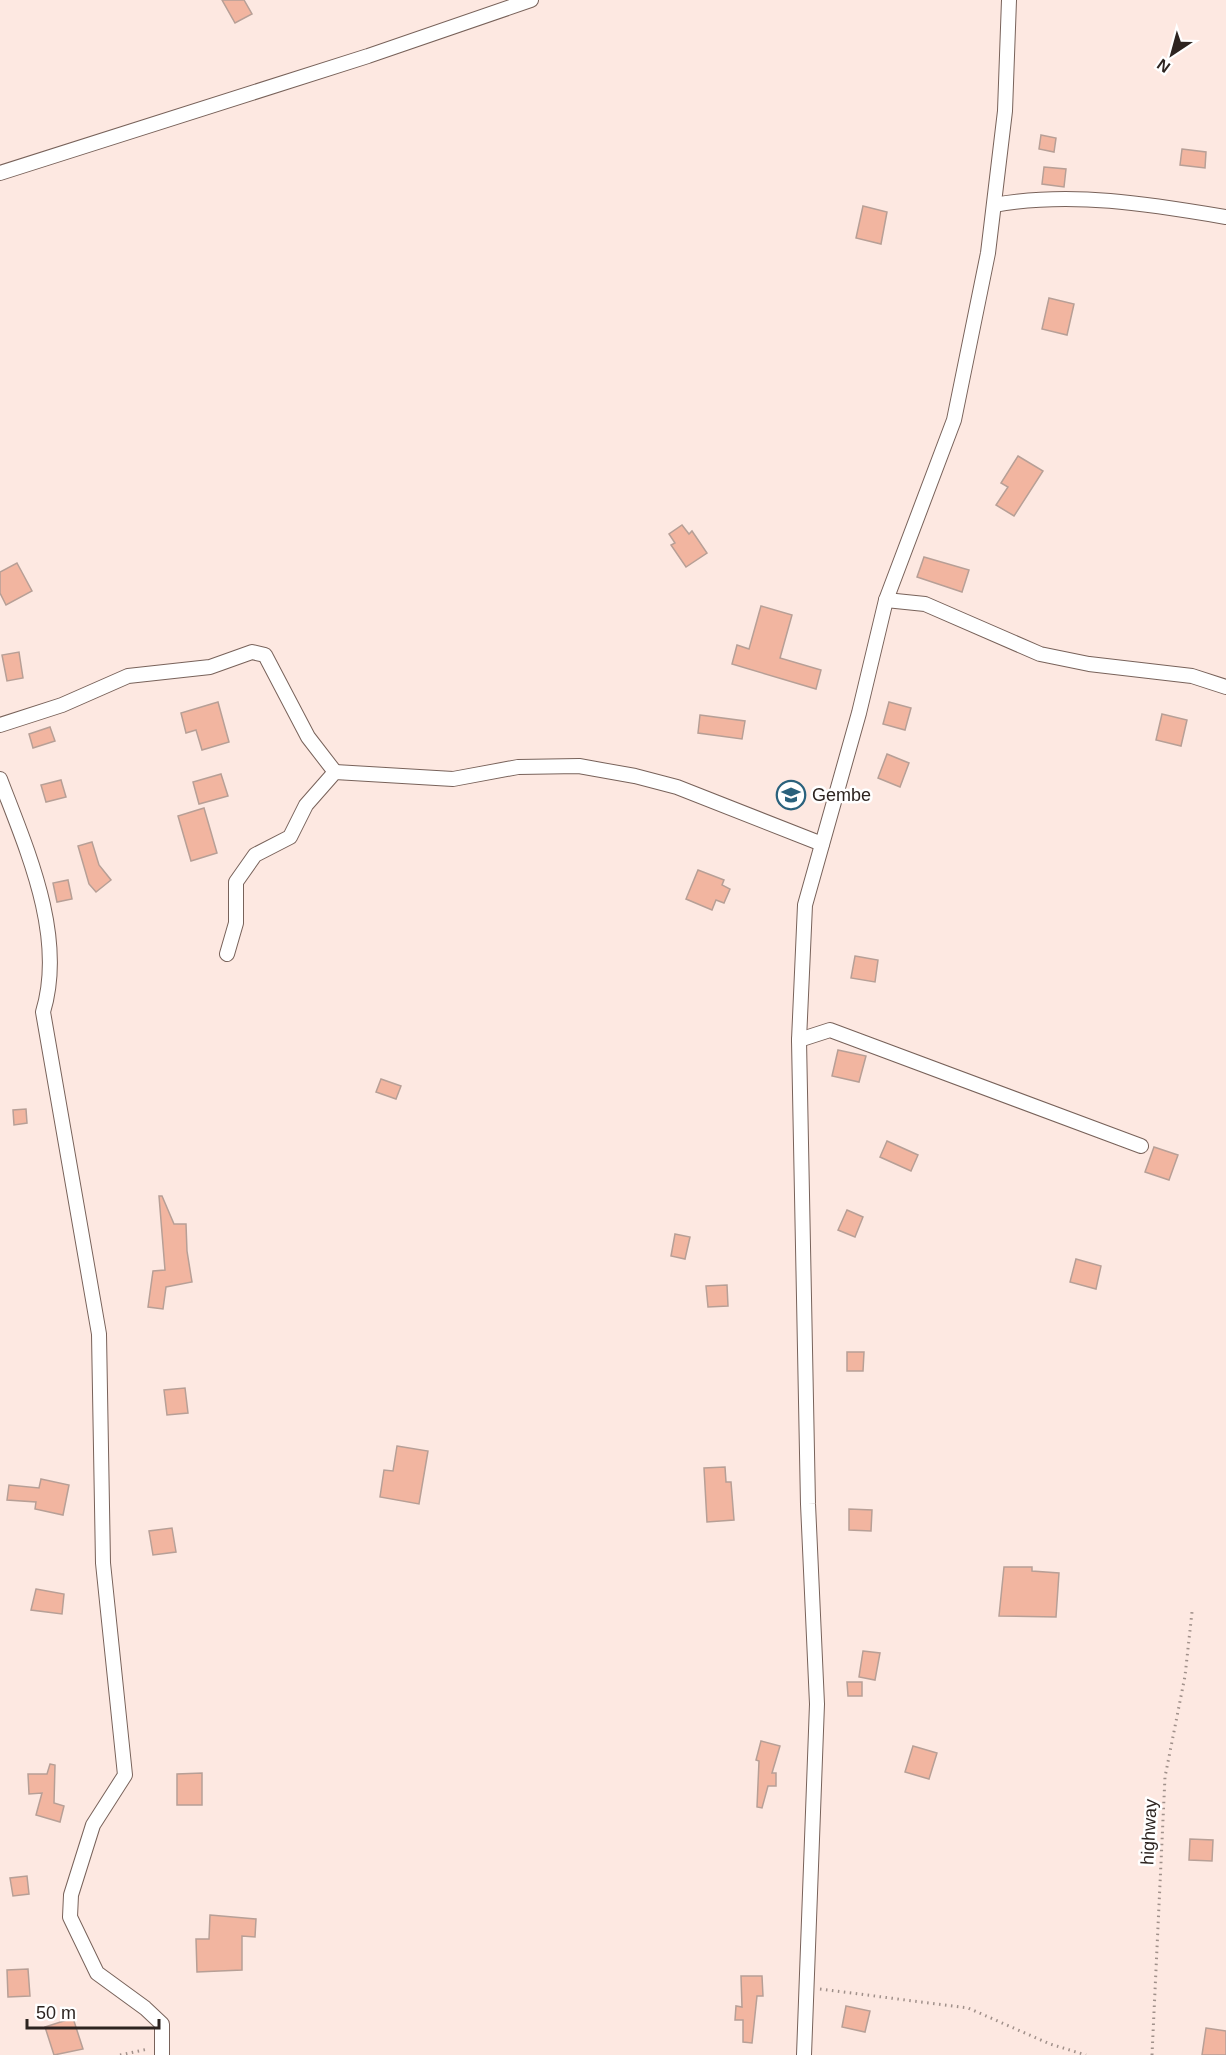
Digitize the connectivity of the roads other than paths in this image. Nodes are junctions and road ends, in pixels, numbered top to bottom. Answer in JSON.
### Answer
{"nodes":[{"id":1,"x":531,"y":0,"type":"edge"},
{"id":2,"x":1009,"y":0,"type":"edge"},
{"id":3,"x":0,"y":173,"type":"edge"},
{"id":4,"x":994,"y":205,"type":"junction"},
{"id":5,"x":1226,"y":217,"type":"edge"},
{"id":6,"x":886,"y":600,"type":"junction"},
{"id":7,"x":1226,"y":687,"type":"edge"},
{"id":8,"x":0,"y":725,"type":"edge"},
{"id":9,"x":335,"y":772,"type":"junction"},
{"id":10,"x":0,"y":779,"type":"edge"},
{"id":11,"x":822,"y":844,"type":"junction"},
{"id":12,"x":227,"y":954,"type":"dead end"},
{"id":13,"x":799,"y":1040,"type":"junction"},
{"id":14,"x":1141,"y":1146,"type":"dead end"},
{"id":15,"x":162,"y":2051,"type":"edge"},
{"id":16,"x":804,"y":2055,"type":"edge"}],
"edges":[{"from":1,"to":3,"type":"street"},
{"from":2,"to":4,"type":"street"},
{"from":4,"to":5,"type":"street"},
{"from":4,"to":6,"type":"street"},
{"from":6,"to":7,"type":"street"},
{"from":6,"to":11,"type":"street"},
{"from":8,"to":9,"type":"street"},
{"from":9,"to":11,"type":"street"},
{"from":9,"to":12,"type":"street"},
{"from":10,"to":15,"type":"street"},
{"from":11,"to":13,"type":"street"},
{"from":13,"to":14,"type":"street"},
{"from":13,"to":16,"type":"street"}]}
